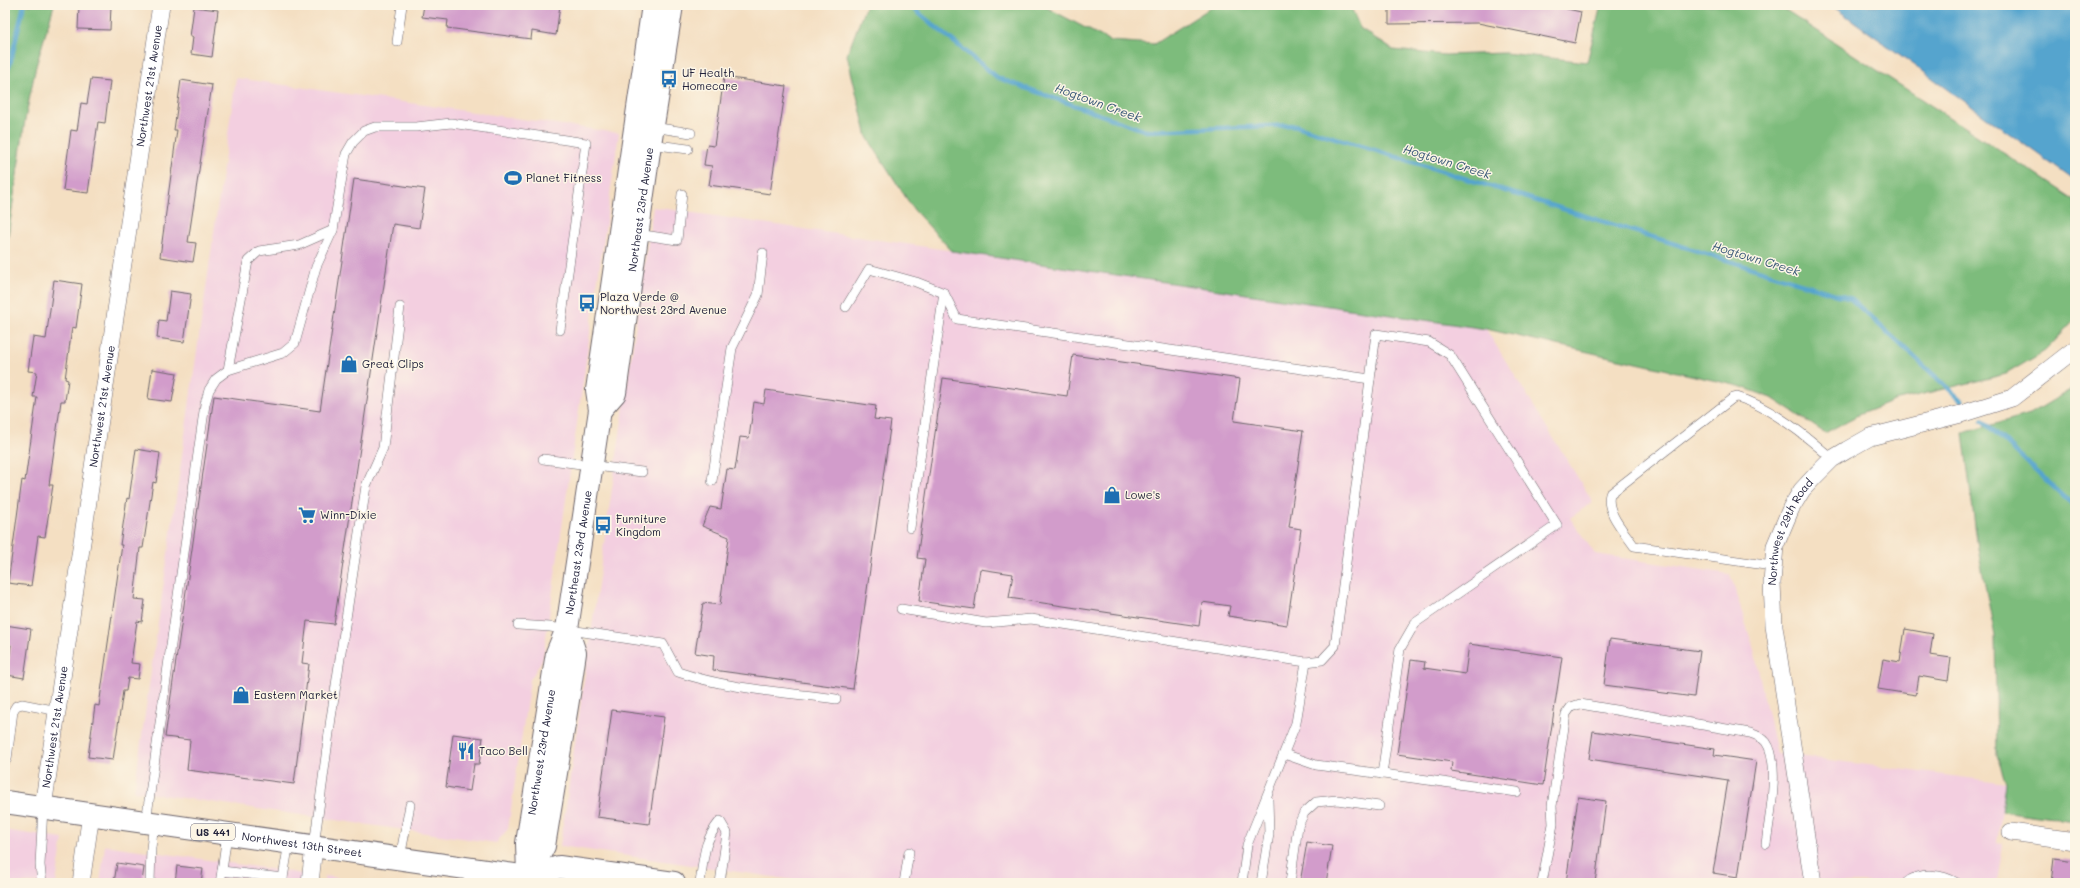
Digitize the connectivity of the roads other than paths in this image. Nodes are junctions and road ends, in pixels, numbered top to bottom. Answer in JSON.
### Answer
{"nodes":[{"id":1,"x":162,"y":5,"type":"edge"},
{"id":2,"x":402,"y":5,"type":"edge"},
{"id":3,"x":653,"y":5,"type":"edge"},
{"id":4,"x":672,"y":5,"type":"edge"},
{"id":5,"x":397,"y":42,"type":"dead end"},
{"id":6,"x":691,"y":133,"type":"dead end"},
{"id":7,"x":651,"y":135,"type":"junction"},
{"id":8,"x":688,"y":149,"type":"dead end"},
{"id":9,"x":682,"y":194,"type":"dead end"},
{"id":10,"x":334,"y":230,"type":"junction"},
{"id":11,"x":629,"y":233,"type":"junction"},
{"id":12,"x":763,"y":253,"type":"dead end"},
{"id":13,"x":944,"y":293,"type":"junction"},
{"id":14,"x":400,"y":307,"type":"dead end"},
{"id":15,"x":846,"y":307,"type":"dead end"},
{"id":16,"x":560,"y":330,"type":"dead end"},
{"id":17,"x":2075,"y":349,"type":"edge"},
{"id":18,"x":228,"y":370,"type":"junction"},
{"id":19,"x":1370,"y":379,"type":"junction"},
{"id":20,"x":543,"y":458,"type":"dead end"},
{"id":21,"x":1832,"y":459,"type":"junction"},
{"id":22,"x":592,"y":464,"type":"junction"},
{"id":23,"x":642,"y":472,"type":"dead end"},
{"id":24,"x":712,"y":481,"type":"dead end"},
{"id":25,"x":910,"y":528,"type":"dead end"},
{"id":26,"x":1772,"y":566,"type":"junction"},
{"id":27,"x":901,"y":609,"type":"dead end"},
{"id":28,"x":518,"y":625,"type":"dead end"},
{"id":29,"x":567,"y":629,"type":"junction"},
{"id":30,"x":1306,"y":662,"type":"junction"},
{"id":31,"x":569,"y":694,"type":"joint"},
{"id":32,"x":836,"y":699,"type":"dead end"},
{"id":33,"x":58,"y":711,"type":"junction"},
{"id":34,"x":1284,"y":754,"type":"junction"},
{"id":35,"x":7,"y":759,"type":"dead end"},
{"id":36,"x":1382,"y":774,"type":"junction"},
{"id":37,"x":1517,"y":792,"type":"dead end"},
{"id":38,"x":1268,"y":795,"type":"junction"},
{"id":39,"x":5,"y":802,"type":"edge"},
{"id":40,"x":410,"y":805,"type":"dead end"},
{"id":41,"x":1379,"y":806,"type":"dead end"},
{"id":42,"x":43,"y":807,"type":"junction"},
{"id":43,"x":91,"y":814,"type":"junction"},
{"id":44,"x":150,"y":822,"type":"junction"},
{"id":45,"x":2011,"y":832,"type":"dead end"},
{"id":46,"x":227,"y":834,"type":"junction"},
{"id":47,"x":2075,"y":841,"type":"edge"},
{"id":48,"x":289,"y":842,"type":"junction"},
{"id":49,"x":1766,"y":844,"type":"dead end"},
{"id":50,"x":314,"y":846,"type":"junction"},
{"id":51,"x":909,"y":852,"type":"dead end"},
{"id":52,"x":400,"y":858,"type":"junction"},
{"id":53,"x":222,"y":871,"type":"junction"},
{"id":54,"x":283,"y":881,"type":"edge"},
{"id":55,"x":531,"y":881,"type":"edge"},
{"id":56,"x":42,"y":883,"type":"edge"},
{"id":57,"x":81,"y":883,"type":"edge"},
{"id":58,"x":150,"y":883,"type":"edge"},
{"id":59,"x":220,"y":883,"type":"edge"},
{"id":60,"x":310,"y":883,"type":"edge"},
{"id":61,"x":674,"y":883,"type":"edge"},
{"id":62,"x":700,"y":883,"type":"edge"},
{"id":63,"x":720,"y":883,"type":"edge"},
{"id":64,"x":904,"y":883,"type":"edge"},
{"id":65,"x":1242,"y":883,"type":"edge"},
{"id":66,"x":1262,"y":883,"type":"edge"},
{"id":67,"x":1290,"y":883,"type":"edge"},
{"id":68,"x":1542,"y":883,"type":"edge"},
{"id":69,"x":1813,"y":883,"type":"edge"},
{"id":70,"x":1906,"y":883,"type":"edge"},
{"id":71,"x":1957,"y":883,"type":"edge"}],
"edges":[{"from":1,"to":33,"type":"street","name":"Northwest 21st Avenue"},
{"from":2,"to":5,"type":"lane"},
{"from":3,"to":11,"type":"street","name":"Northeast 23rd Avenue"},
{"from":4,"to":7,"type":"street","name":"Northeast 23rd Avenue"},
{"from":6,"to":7,"type":"lane"},
{"from":7,"to":8,"type":"lane"},
{"from":7,"to":11,"type":"street","name":"Northeast 23rd Avenue"},
{"from":9,"to":11,"type":"lane"},
{"from":10,"to":16,"type":"lane"},
{"from":10,"to":18,"type":"lane"},
{"from":10,"to":18,"type":"lane"},
{"from":11,"to":22,"type":"street","name":"Northeast 23rd Avenue"},
{"from":12,"to":24,"type":"lane"},
{"from":13,"to":15,"type":"lane"},
{"from":13,"to":19,"type":"lane"},
{"from":13,"to":25,"type":"lane"},
{"from":14,"to":50,"type":"lane"},
{"from":17,"to":21,"type":"street","name":"Northwest 29th Road"},
{"from":18,"to":44,"type":"lane"},
{"from":19,"to":30,"type":"lane"},
{"from":19,"to":36,"type":"lane"},
{"from":20,"to":22,"type":"lane"},
{"from":21,"to":26,"type":"street","name":"Northwest 29th Road"},
{"from":21,"to":26,"type":"lane"},
{"from":22,"to":23,"type":"lane"},
{"from":22,"to":29,"type":"street","name":"Northeast 23rd Avenue"},
{"from":26,"to":69,"type":"street","name":"Northwest 29th Road"},
{"from":27,"to":30,"type":"lane"},
{"from":28,"to":29,"type":"lane"},
{"from":29,"to":31,"type":"street","name":"Northeast 23rd Avenue"},
{"from":29,"to":32,"type":"lane"},
{"from":29,"to":55,"type":"street","name":"Northwest 23rd Avenue"},
{"from":30,"to":34,"type":"lane"},
{"from":31,"to":55,"type":"street","name":"Northwest 23rd Avenue"},
{"from":33,"to":35,"type":"lane"},
{"from":33,"to":42,"type":"street","name":"Northwest 21st Avenue"},
{"from":34,"to":36,"type":"lane"},
{"from":34,"to":38,"type":"lane"},
{"from":36,"to":37,"type":"lane"},
{"from":38,"to":65,"type":"lane"},
{"from":38,"to":66,"type":"lane"},
{"from":39,"to":42,"type":"street","name":"Northwest 13th Street","number":"US 441"},
{"from":40,"to":52,"type":"lane"},
{"from":41,"to":67,"type":"lane"},
{"from":42,"to":43,"type":"street","name":"Northwest 13th Street","number":"US 441"},
{"from":42,"to":56,"type":"lane"},
{"from":43,"to":44,"type":"street","name":"Northwest 13th Street","number":"US 441"},
{"from":43,"to":57,"type":"street"},
{"from":44,"to":46,"type":"street","name":"Northwest 13th Street","number":"US 441"},
{"from":44,"to":58,"type":"lane"},
{"from":45,"to":47,"type":"street"},
{"from":46,"to":48,"type":"street","name":"Northwest 13th Street","number":"US 441"},
{"from":46,"to":53,"type":"lane"},
{"from":48,"to":50,"type":"street","name":"Northwest 13th Street","number":"US 441"},
{"from":48,"to":54,"type":"lane"},
{"from":49,"to":68,"type":"lane"},
{"from":50,"to":52,"type":"street","name":"Northwest 13th Street","number":"US 441"},
{"from":50,"to":60,"type":"street"},
{"from":51,"to":64,"type":"lane"},
{"from":52,"to":55,"type":"street","name":"Northwest 13th Street","number":"US 441"},
{"from":53,"to":54,"type":"lane"},
{"from":53,"to":59,"type":"lane"},
{"from":55,"to":61,"type":"street","name":"Northwest 13th Street","number":"US 441"},
{"from":62,"to":63,"type":"lane"},
{"from":70,"to":71,"type":"lane"}]}
